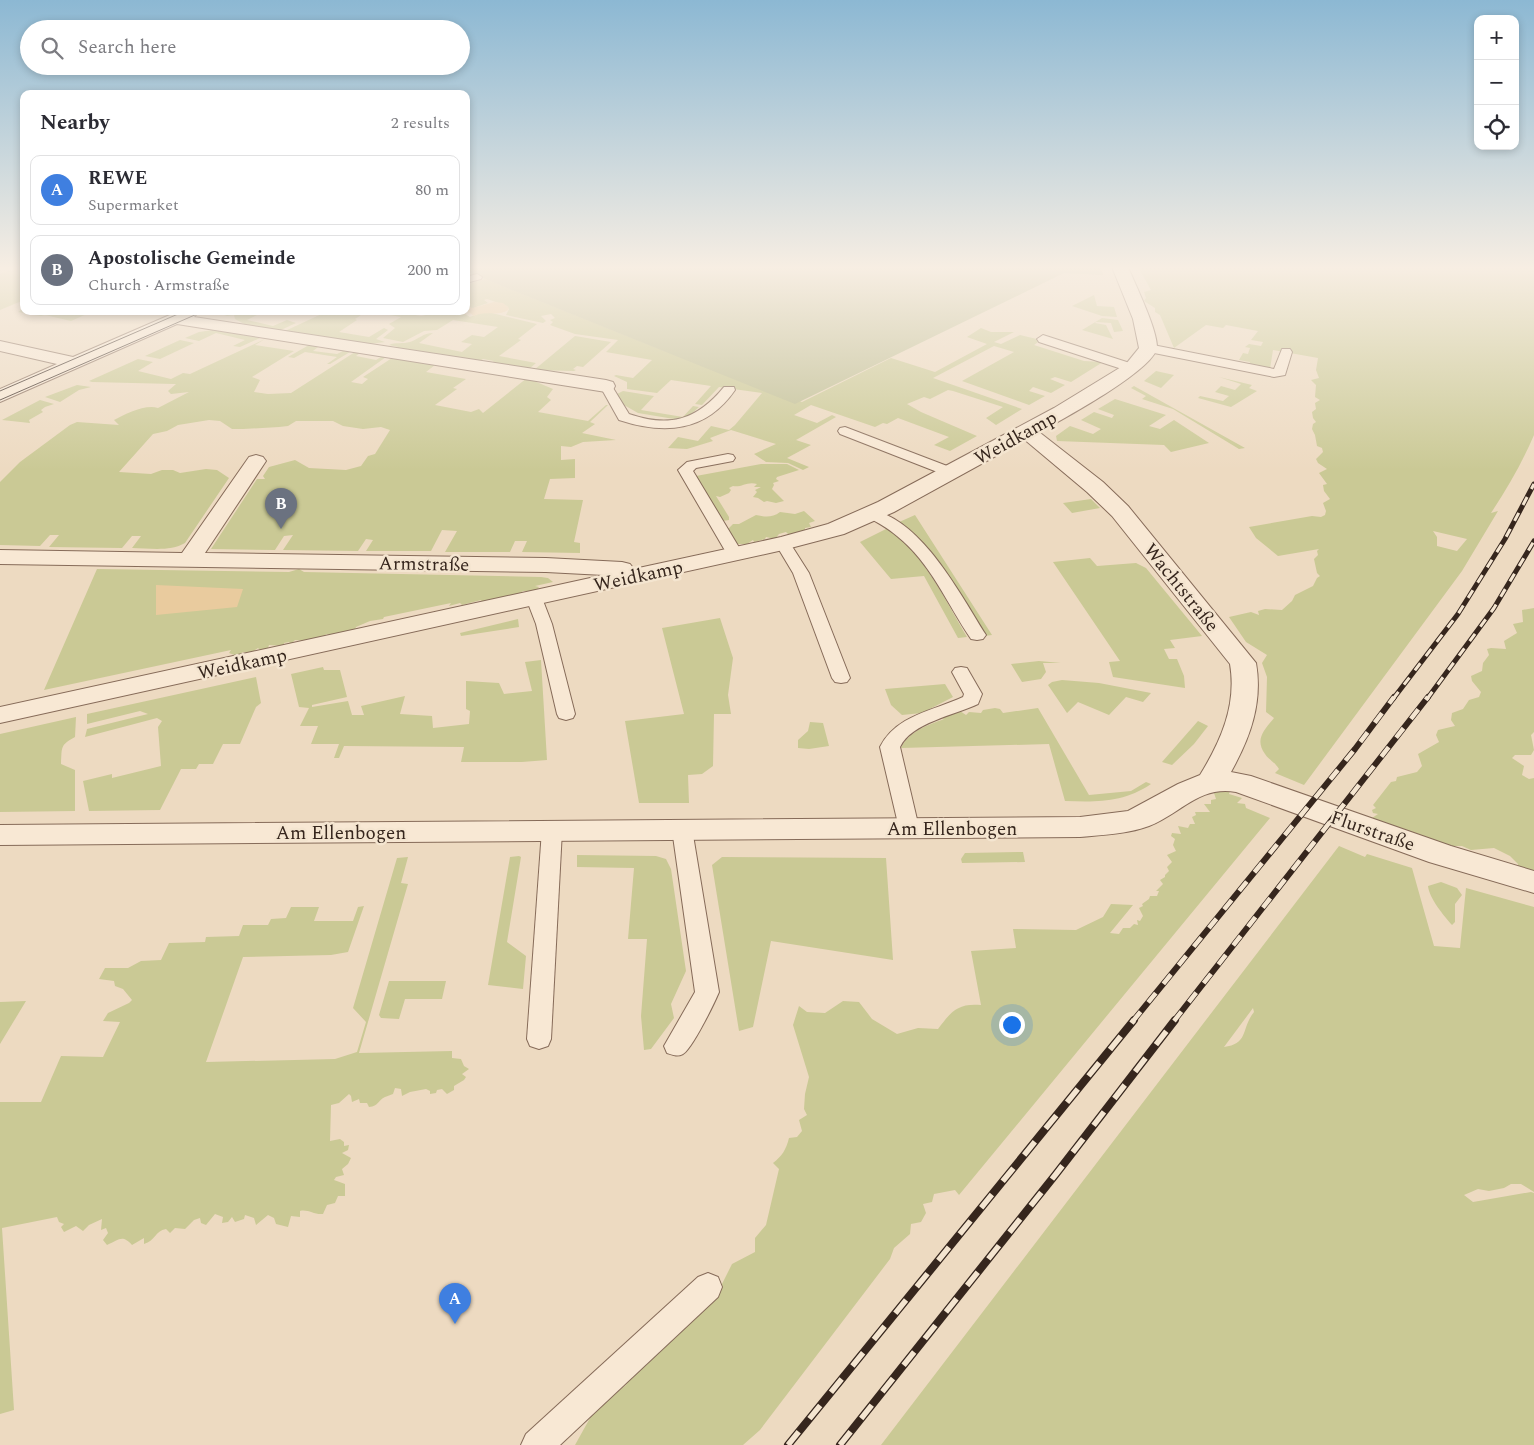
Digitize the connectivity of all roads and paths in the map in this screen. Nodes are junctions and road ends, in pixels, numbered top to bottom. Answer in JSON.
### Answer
{"nodes":[{"id":1,"x":142,"y":334,"type":"edge"},
{"id":2,"x":171,"y":334,"type":"edge"},
{"id":3,"x":291,"y":334,"type":"edge"},
{"id":4,"x":1145,"y":334,"type":"edge"},
{"id":5,"x":1043,"y":339,"type":"dead end"},
{"id":6,"x":0,"y":346,"type":"edge"},
{"id":7,"x":1148,"y":348,"type":"junction"},
{"id":8,"x":1286,"y":352,"type":"dead end"},
{"id":9,"x":74,"y":363,"type":"junction"},
{"id":10,"x":1132,"y":368,"type":"junction"},
{"id":11,"x":28,"y":383,"type":"junction"},
{"id":12,"x":606,"y":386,"type":"joint"},
{"id":13,"x":729,"y":390,"type":"dead end"},
{"id":14,"x":0,"y":396,"type":"edge"},
{"id":15,"x":845,"y":431,"type":"dead end"},
{"id":16,"x":1026,"y":431,"type":"junction"},
{"id":17,"x":728,"y":458,"type":"dead end"},
{"id":18,"x":256,"y":461,"type":"dead end"},
{"id":19,"x":950,"y":472,"type":"junction"},
{"id":20,"x":873,"y":514,"type":"junction"},
{"id":21,"x":783,"y":543,"type":"junction"},
{"id":22,"x":735,"y":554,"type":"junction"},
{"id":23,"x":0,"y":557,"type":"edge"},
{"id":24,"x":189,"y":560,"type":"junction"},
{"id":25,"x":658,"y":570,"type":"junction"},
{"id":26,"x":534,"y":598,"type":"junction"},
{"id":27,"x":977,"y":635,"type":"dead end"},
{"id":28,"x":961,"y":672,"type":"dead end"},
{"id":29,"x":841,"y":678,"type":"dead end"},
{"id":30,"x":566,"y":714,"type":"dead end"},
{"id":31,"x":0,"y":715,"type":"edge"},
{"id":32,"x":1212,"y":780,"type":"junction"},
{"id":33,"x":909,"y":828,"type":"junction"},
{"id":34,"x":682,"y":829,"type":"junction"},
{"id":35,"x":552,"y":830,"type":"junction"},
{"id":36,"x":0,"y":835,"type":"edge"},
{"id":37,"x":1534,"y":882,"type":"edge"},
{"id":38,"x":539,"y":1039,"type":"dead end"},
{"id":39,"x":676,"y":1046,"type":"dead end"},
{"id":40,"x":708,"y":1287,"type":"dead end"},
{"id":41,"x":537,"y":1445,"type":"edge"}],
"edges":[{"from":1,"to":9,"type":"street"},
{"from":2,"to":11,"type":"street"},
{"from":3,"to":12,"type":"street"},
{"from":4,"to":7,"type":"street"},
{"from":5,"to":10,"type":"lane"},
{"from":6,"to":9,"type":"street"},
{"from":7,"to":8,"type":"lane"},
{"from":7,"to":10,"type":"street","name":"Weidkamp"},
{"from":9,"to":11,"type":"street"},
{"from":10,"to":16,"type":"street","name":"Weidkamp"},
{"from":11,"to":14,"type":"street"},
{"from":12,"to":13,"type":"lane"},
{"from":15,"to":19,"type":"lane"},
{"from":16,"to":19,"type":"street","name":"Weidkamp"},
{"from":16,"to":32,"type":"street","name":"Wachtstraße"},
{"from":17,"to":22,"type":"lane"},
{"from":18,"to":24,"type":"street"},
{"from":19,"to":20,"type":"street","name":"Weidkamp"},
{"from":20,"to":21,"type":"street","name":"Weidkamp"},
{"from":20,"to":27,"type":"lane"},
{"from":21,"to":22,"type":"street","name":"Weidkamp"},
{"from":21,"to":29,"type":"lane"},
{"from":22,"to":25,"type":"street","name":"Weidkamp"},
{"from":23,"to":24,"type":"street","name":"Armstraße"},
{"from":24,"to":25,"type":"street","name":"Armstraße"},
{"from":25,"to":26,"type":"street","name":"Weidkamp"},
{"from":26,"to":30,"type":"lane"},
{"from":26,"to":31,"type":"street","name":"Weidkamp"},
{"from":28,"to":33,"type":"lane"},
{"from":32,"to":33,"type":"street","name":"Am Ellenbogen"},
{"from":32,"to":37,"type":"street","name":"Flurstraße"},
{"from":33,"to":34,"type":"street","name":"Am Ellenbogen"},
{"from":34,"to":35,"type":"street","name":"Am Ellenbogen"},
{"from":34,"to":39,"type":"lane"},
{"from":35,"to":36,"type":"street","name":"Am Ellenbogen"},
{"from":35,"to":38,"type":"lane"},
{"from":40,"to":41,"type":"lane"}]}
